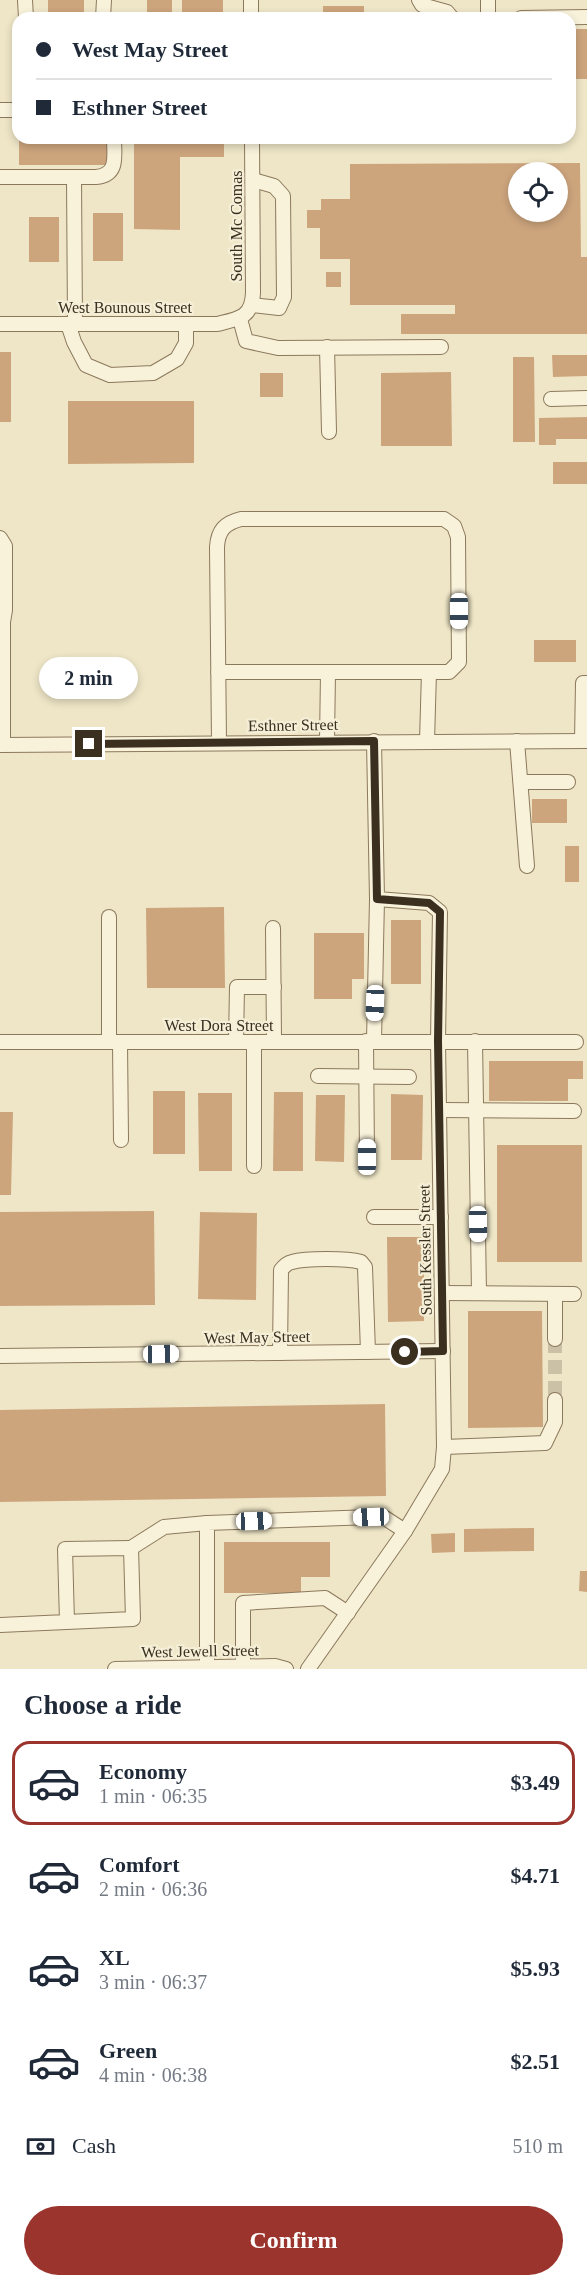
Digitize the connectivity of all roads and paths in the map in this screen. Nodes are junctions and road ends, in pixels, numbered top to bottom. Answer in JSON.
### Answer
{"nodes":[{"id":1,"x":419,"y":0,"type":"edge"},
{"id":2,"x":447,"y":12,"type":"edge"},
{"id":3,"x":114,"y":144,"type":"edge"},
{"id":4,"x":252,"y":144,"type":"edge"},
{"id":5,"x":0,"y":177,"type":"edge"},
{"id":6,"x":74,"y":177,"type":"junction"},
{"id":7,"x":253,"y":180,"type":"junction"},
{"id":8,"x":246,"y":312,"type":"junction"},
{"id":9,"x":0,"y":324,"type":"edge"},
{"id":10,"x":72,"y":324,"type":"junction"},
{"id":11,"x":186,"y":324,"type":"junction"},
{"id":12,"x":327,"y":347,"type":"junction"},
{"id":13,"x":441,"y":347,"type":"dead end"},
{"id":14,"x":587,"y":398,"type":"edge"},
{"id":15,"x":551,"y":399,"type":"dead end"},
{"id":16,"x":329,"y":432,"type":"dead end"},
{"id":17,"x":0,"y":538,"type":"edge"},
{"id":18,"x":2,"y":622,"type":"edge"},
{"id":19,"x":218,"y":672,"type":"junction"},
{"id":20,"x":328,"y":672,"type":"junction"},
{"id":21,"x":429,"y":672,"type":"junction"},
{"id":22,"x":587,"y":683,"type":"edge"},
{"id":23,"x":327,"y":741,"type":"junction"},
{"id":24,"x":374,"y":741,"type":"junction"},
{"id":25,"x":427,"y":741,"type":"junction"},
{"id":26,"x":518,"y":741,"type":"junction"},
{"id":27,"x":585,"y":741,"type":"edge"},
{"id":28,"x":219,"y":742,"type":"junction"},
{"id":29,"x":1,"y":745,"type":"edge"},
{"id":30,"x":521,"y":782,"type":"junction"},
{"id":31,"x":568,"y":782,"type":"dead end"},
{"id":32,"x":527,"y":866,"type":"dead end"},
{"id":33,"x":377,"y":899,"type":"junction"},
{"id":34,"x":109,"y":917,"type":"dead end"},
{"id":35,"x":273,"y":928,"type":"dead end"},
{"id":36,"x":273,"y":987,"type":"junction"},
{"id":37,"x":274,"y":1041,"type":"junction"},
{"id":38,"x":370,"y":1041,"type":"junction"},
{"id":39,"x":438,"y":1041,"type":"junction"},
{"id":40,"x":475,"y":1041,"type":"junction"},
{"id":41,"x":0,"y":1042,"type":"edge"},
{"id":42,"x":115,"y":1042,"type":"junction"},
{"id":43,"x":236,"y":1042,"type":"junction"},
{"id":44,"x":254,"y":1042,"type":"junction"},
{"id":45,"x":576,"y":1042,"type":"dead end"},
{"id":46,"x":318,"y":1076,"type":"dead end"},
{"id":47,"x":366,"y":1077,"type":"junction"},
{"id":48,"x":409,"y":1077,"type":"dead end"},
{"id":49,"x":440,"y":1110,"type":"junction"},
{"id":50,"x":477,"y":1110,"type":"junction"},
{"id":51,"x":574,"y":1111,"type":"dead end"},
{"id":52,"x":121,"y":1140,"type":"dead end"},
{"id":53,"x":367,"y":1157,"type":"dead end"},
{"id":54,"x":254,"y":1166,"type":"dead end"},
{"id":55,"x":374,"y":1217,"type":"dead end"},
{"id":56,"x":441,"y":1217,"type":"junction"},
{"id":57,"x":442,"y":1293,"type":"junction"},
{"id":58,"x":479,"y":1293,"type":"junction"},
{"id":59,"x":555,"y":1294,"type":"junction"},
{"id":60,"x":574,"y":1294,"type":"dead end"},
{"id":61,"x":555,"y":1339,"type":"tunnel mouth"},
{"id":62,"x":443,"y":1351,"type":"junction"},
{"id":63,"x":368,"y":1352,"type":"junction"},
{"id":64,"x":280,"y":1353,"type":"junction"},
{"id":65,"x":0,"y":1356,"type":"edge"},
{"id":66,"x":555,"y":1400,"type":"tunnel mouth"},
{"id":67,"x":444,"y":1447,"type":"junction"},
{"id":68,"x":207,"y":1523,"type":"junction"},
{"id":69,"x":405,"y":1531,"type":"junction"},
{"id":70,"x":131,"y":1548,"type":"junction"},
{"id":71,"x":348,"y":1613,"type":"junction"},
{"id":72,"x":67,"y":1622,"type":"junction"},
{"id":73,"x":0,"y":1625,"type":"edge"},
{"id":74,"x":243,"y":1667,"type":"junction"},
{"id":75,"x":207,"y":1668,"type":"edge"},
{"id":76,"x":115,"y":1669,"type":"edge"},
{"id":77,"x":286,"y":1669,"type":"edge"},
{"id":78,"x":308,"y":1669,"type":"edge"}],
"edges":[{"from":1,"to":2,"type":"street"},
{"from":3,"to":6,"type":"street"},
{"from":4,"to":7,"type":"street","name":"South Mc Comas"},
{"from":5,"to":6,"type":"street"},
{"from":6,"to":10,"type":"street"},
{"from":7,"to":8,"type":"street","name":"South Mc Comas"},
{"from":7,"to":8,"type":"street","name":"West Bounous Street"},
{"from":8,"to":11,"type":"street","name":"West Bounous Street"},
{"from":8,"to":12,"type":"street"},
{"from":9,"to":10,"type":"street","name":"West Bounous Street"},
{"from":10,"to":11,"type":"street","name":"West Bounous Street"},
{"from":10,"to":11,"type":"street"},
{"from":12,"to":13,"type":"street"},
{"from":12,"to":16,"type":"street"},
{"from":14,"to":15,"type":"street"},
{"from":17,"to":18,"type":"street"},
{"from":18,"to":29,"type":"street"},
{"from":19,"to":20,"type":"street"},
{"from":19,"to":21,"type":"street"},
{"from":19,"to":28,"type":"street"},
{"from":20,"to":21,"type":"street"},
{"from":20,"to":23,"type":"street"},
{"from":21,"to":25,"type":"street"},
{"from":22,"to":27,"type":"street"},
{"from":23,"to":24,"type":"street","name":"Esthner Street"},
{"from":23,"to":28,"type":"street","name":"Esthner Street"},
{"from":24,"to":25,"type":"street","name":"Esthner Street"},
{"from":24,"to":33,"type":"street"},
{"from":25,"to":26,"type":"street","name":"Esthner Street"},
{"from":26,"to":27,"type":"street","name":"Esthner Street"},
{"from":26,"to":30,"type":"street"},
{"from":28,"to":29,"type":"street","name":"Esthner Street"},
{"from":30,"to":31,"type":"street"},
{"from":30,"to":32,"type":"street"},
{"from":33,"to":38,"type":"street"},
{"from":33,"to":39,"type":"street","name":"South Kessler Street"},
{"from":34,"to":42,"type":"street"},
{"from":35,"to":36,"type":"street"},
{"from":36,"to":37,"type":"street"},
{"from":36,"to":43,"type":"street"},
{"from":37,"to":38,"type":"street","name":"West Dora Street"},
{"from":37,"to":44,"type":"street","name":"West Dora Street"},
{"from":38,"to":39,"type":"street","name":"West Dora Street"},
{"from":38,"to":47,"type":"street"},
{"from":39,"to":40,"type":"street","name":"West Dora Street"},
{"from":39,"to":49,"type":"street","name":"South Kessler Street"},
{"from":40,"to":45,"type":"street","name":"West Dora Street"},
{"from":40,"to":50,"type":"street"},
{"from":41,"to":42,"type":"street","name":"West Dora Street"},
{"from":42,"to":43,"type":"street","name":"West Dora Street"},
{"from":42,"to":52,"type":"street"},
{"from":43,"to":44,"type":"street","name":"West Dora Street"},
{"from":44,"to":54,"type":"street"},
{"from":46,"to":47,"type":"street"},
{"from":47,"to":48,"type":"street"},
{"from":47,"to":53,"type":"street"},
{"from":49,"to":50,"type":"street"},
{"from":49,"to":56,"type":"street","name":"South Kessler Street"},
{"from":50,"to":51,"type":"street"},
{"from":50,"to":58,"type":"street"},
{"from":55,"to":56,"type":"street"},
{"from":56,"to":57,"type":"street","name":"South Kessler Street"},
{"from":57,"to":58,"type":"street"},
{"from":57,"to":62,"type":"street","name":"South Kessler Street"},
{"from":58,"to":59,"type":"street"},
{"from":59,"to":60,"type":"street"},
{"from":59,"to":61,"type":"street"},
{"from":62,"to":63,"type":"street","name":"West May Street"},
{"from":62,"to":67,"type":"street","name":"South Kessler Street"},
{"from":63,"to":64,"type":"street","name":"West May Street"},
{"from":63,"to":64,"type":"street"},
{"from":64,"to":65,"type":"street","name":"West May Street"},
{"from":66,"to":67,"type":"street"},
{"from":67,"to":69,"type":"street","name":"South Kessler Street"},
{"from":68,"to":69,"type":"street"},
{"from":68,"to":70,"type":"street"},
{"from":68,"to":75,"type":"street"},
{"from":69,"to":71,"type":"street","name":"South Kessler Street"},
{"from":70,"to":72,"type":"street"},
{"from":70,"to":72,"type":"street"},
{"from":71,"to":74,"type":"street"},
{"from":71,"to":78,"type":"street","name":"South Kessler Street"},
{"from":72,"to":73,"type":"street"},
{"from":74,"to":75,"type":"street","name":"West Jewell Street"},
{"from":74,"to":77,"type":"street","name":"West Jewell Street"},
{"from":75,"to":76,"type":"street","name":"West Jewell Street"}]}
